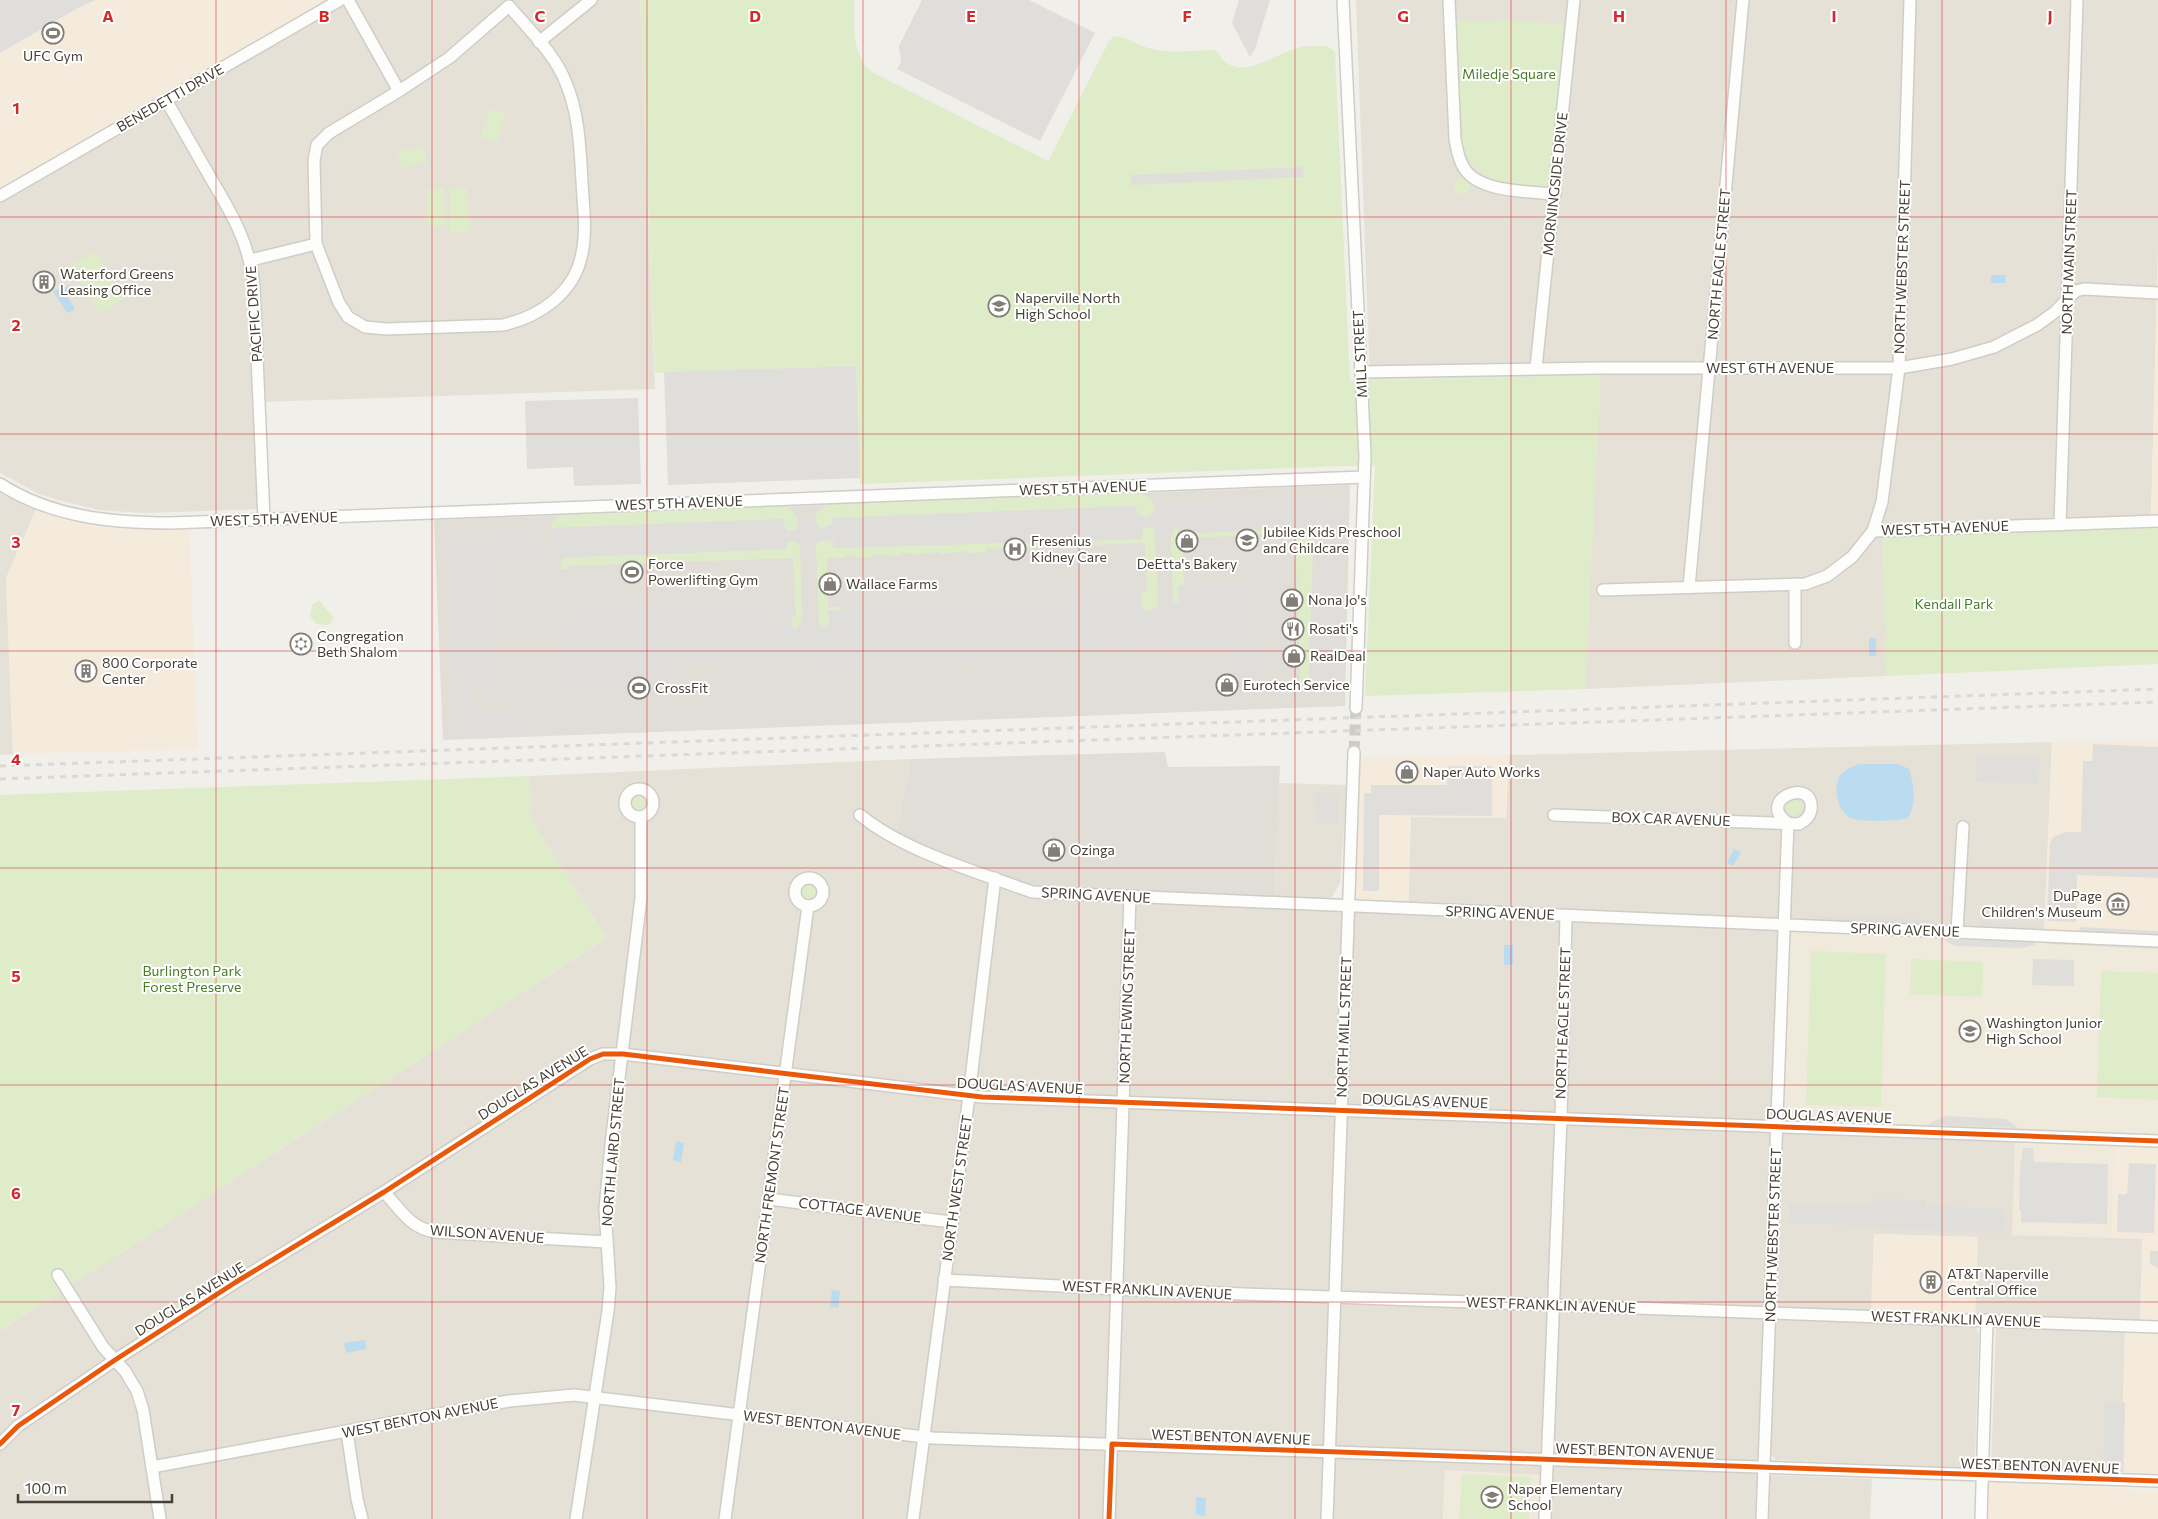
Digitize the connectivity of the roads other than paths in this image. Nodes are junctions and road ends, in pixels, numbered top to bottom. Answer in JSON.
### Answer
{"nodes":[{"id":1,"x":340,"y":0,"type":"edge"},
{"id":2,"x":348,"y":0,"type":"edge"},
{"id":3,"x":591,"y":0,"type":"edge"},
{"id":4,"x":1343,"y":0,"type":"edge"},
{"id":5,"x":1449,"y":0,"type":"edge"},
{"id":6,"x":1574,"y":0,"type":"edge"},
{"id":7,"x":1743,"y":0,"type":"edge"},
{"id":8,"x":1910,"y":0,"type":"edge"},
{"id":9,"x":2077,"y":0,"type":"edge"},
{"id":10,"x":507,"y":3,"type":"edge"},
{"id":11,"x":539,"y":42,"type":"junction"},
{"id":12,"x":399,"y":91,"type":"junction"},
{"id":13,"x":166,"y":100,"type":"junction"},
{"id":14,"x":1555,"y":194,"type":"junction"},
{"id":15,"x":0,"y":196,"type":"edge"},
{"id":16,"x":316,"y":244,"type":"junction"},
{"id":17,"x":251,"y":260,"type":"junction"},
{"id":18,"x":2158,"y":293,"type":"edge"},
{"id":19,"x":2069,"y":296,"type":"junction"},
{"id":20,"x":1536,"y":368,"type":"junction"},
{"id":21,"x":1709,"y":368,"type":"junction"},
{"id":22,"x":1900,"y":368,"type":"junction"},
{"id":23,"x":1361,"y":372,"type":"junction"},
{"id":24,"x":1364,"y":477,"type":"junction"},
{"id":25,"x":0,"y":484,"type":"edge"},
{"id":26,"x":264,"y":519,"type":"junction"},
{"id":27,"x":2158,"y":521,"type":"edge"},
{"id":28,"x":2060,"y":524,"type":"junction"},
{"id":29,"x":1873,"y":531,"type":"junction"},
{"id":30,"x":1795,"y":584,"type":"junction"},
{"id":31,"x":1689,"y":587,"type":"junction"},
{"id":32,"x":1603,"y":590,"type":"dead end"},
{"id":33,"x":1795,"y":643,"type":"dead end"},
{"id":34,"x":1356,"y":708,"type":"tunnel mouth"},
{"id":35,"x":1354,"y":752,"type":"tunnel mouth"},
{"id":36,"x":860,"y":815,"type":"dead end"},
{"id":37,"x":1554,"y":815,"type":"dead end"},
{"id":38,"x":641,"y":817,"type":"dead end"},
{"id":39,"x":1788,"y":823,"type":"joint"},
{"id":40,"x":1963,"y":827,"type":"dead end"},
{"id":41,"x":995,"y":878,"type":"junction"},
{"id":42,"x":1130,"y":897,"type":"junction"},
{"id":43,"x":808,"y":906,"type":"dead end"},
{"id":44,"x":1348,"y":906,"type":"junction"},
{"id":45,"x":1566,"y":916,"type":"junction"},
{"id":46,"x":1784,"y":925,"type":"junction"},
{"id":47,"x":1957,"y":932,"type":"junction"},
{"id":48,"x":2158,"y":941,"type":"edge"},
{"id":49,"x":623,"y":1054,"type":"junction"},
{"id":50,"x":786,"y":1074,"type":"junction"},
{"id":51,"x":969,"y":1096,"type":"junction"},
{"id":52,"x":1124,"y":1102,"type":"junction"},
{"id":53,"x":1341,"y":1110,"type":"junction"},
{"id":54,"x":1561,"y":1118,"type":"junction"},
{"id":55,"x":1778,"y":1126,"type":"junction"},
{"id":56,"x":2158,"y":1141,"type":"edge"},
{"id":57,"x":384,"y":1192,"type":"junction"},
{"id":58,"x":769,"y":1199,"type":"junction"},
{"id":59,"x":951,"y":1222,"type":"junction"},
{"id":60,"x":606,"y":1242,"type":"junction"},
{"id":61,"x":58,"y":1275,"type":"dead end"},
{"id":62,"x":944,"y":1280,"type":"junction"},
{"id":63,"x":1118,"y":1288,"type":"junction"},
{"id":64,"x":1335,"y":1297,"type":"junction"},
{"id":65,"x":1554,"y":1305,"type":"junction"},
{"id":66,"x":1770,"y":1312,"type":"junction"},
{"id":67,"x":1988,"y":1320,"type":"junction"},
{"id":68,"x":2158,"y":1327,"type":"edge"},
{"id":69,"x":115,"y":1360,"type":"junction"},
{"id":70,"x":595,"y":1396,"type":"junction"},
{"id":71,"x":739,"y":1414,"type":"junction"},
{"id":72,"x":347,"y":1432,"type":"junction"},
{"id":73,"x":922,"y":1438,"type":"junction"},
{"id":74,"x":0,"y":1444,"type":"edge"},
{"id":75,"x":1112,"y":1444,"type":"junction"},
{"id":76,"x":1329,"y":1452,"type":"junction"},
{"id":77,"x":1547,"y":1460,"type":"junction"},
{"id":78,"x":152,"y":1467,"type":"junction"},
{"id":79,"x":1764,"y":1467,"type":"junction"},
{"id":80,"x":1983,"y":1475,"type":"junction"},
{"id":81,"x":2158,"y":1481,"type":"edge"},
{"id":82,"x":160,"y":1519,"type":"edge"},
{"id":83,"x":362,"y":1519,"type":"edge"},
{"id":84,"x":576,"y":1519,"type":"edge"},
{"id":85,"x":725,"y":1519,"type":"edge"},
{"id":86,"x":913,"y":1519,"type":"edge"},
{"id":87,"x":1109,"y":1519,"type":"edge"},
{"id":88,"x":1327,"y":1519,"type":"edge"},
{"id":89,"x":1545,"y":1519,"type":"edge"},
{"id":90,"x":1762,"y":1519,"type":"edge"},
{"id":91,"x":1981,"y":1519,"type":"edge"}],
"edges":[{"from":1,"to":13,"type":"street","name":"BENEDETTI DRIVE"},
{"from":2,"to":12,"type":"street"},
{"from":3,"to":11,"type":"street"},
{"from":4,"to":23,"type":"street","name":"MILL STREET"},
{"from":5,"to":14,"type":"street"},
{"from":6,"to":14,"type":"street","name":"MORNINGSIDE DRIVE"},
{"from":7,"to":21,"type":"street","name":"NORTH EAGLE STREET"},
{"from":8,"to":22,"type":"street","name":"NORTH WEBSTER STREET"},
{"from":9,"to":19,"type":"street","name":"NORTH MAIN STREET"},
{"from":10,"to":11,"type":"street"},
{"from":10,"to":12,"type":"street"},
{"from":11,"to":16,"type":"street"},
{"from":12,"to":16,"type":"street"},
{"from":13,"to":15,"type":"street","name":"BENEDETTI DRIVE"},
{"from":13,"to":17,"type":"street","name":"PACIFIC DRIVE"},
{"from":14,"to":20,"type":"street","name":"MORNINGSIDE DRIVE"},
{"from":16,"to":17,"type":"street"},
{"from":17,"to":26,"type":"street","name":"PACIFIC DRIVE"},
{"from":18,"to":19,"type":"street","name":"WEST 6TH AVENUE"},
{"from":19,"to":22,"type":"street","name":"WEST 6TH AVENUE"},
{"from":19,"to":28,"type":"street","name":"NORTH MAIN STREET"},
{"from":20,"to":21,"type":"street","name":"WEST 6TH AVENUE"},
{"from":20,"to":23,"type":"street","name":"WEST 6TH AVENUE"},
{"from":21,"to":22,"type":"street","name":"WEST 6TH AVENUE"},
{"from":21,"to":31,"type":"street","name":"NORTH EAGLE STREET"},
{"from":22,"to":29,"type":"street","name":"NORTH WEBSTER STREET"},
{"from":23,"to":24,"type":"street","name":"MILL STREET"},
{"from":24,"to":26,"type":"street","name":"WEST 5TH AVENUE"},
{"from":24,"to":34,"type":"street","name":"MILL STREET"},
{"from":25,"to":26,"type":"street","name":"WEST 5TH AVENUE"},
{"from":27,"to":28,"type":"street","name":"WEST 5TH AVENUE"},
{"from":28,"to":29,"type":"street","name":"WEST 5TH AVENUE"},
{"from":29,"to":30,"type":"street","name":"WEST 5TH AVENUE"},
{"from":30,"to":31,"type":"street","name":"WEST 5TH AVENUE"},
{"from":30,"to":33,"type":"street"},
{"from":31,"to":32,"type":"street","name":"WEST 5TH AVENUE"},
{"from":35,"to":44,"type":"street","name":"NORTH MILL STREET"},
{"from":36,"to":41,"type":"street","name":"SPRING AVENUE"},
{"from":37,"to":39,"type":"street","name":"BOX CAR AVENUE"},
{"from":38,"to":49,"type":"street","name":"NORTH LAIRD STREET"},
{"from":39,"to":46,"type":"street","name":"NORTH WEBSTER STREET"},
{"from":40,"to":47,"type":"street"},
{"from":41,"to":42,"type":"street","name":"SPRING AVENUE"},
{"from":41,"to":51,"type":"street","name":"NORTH WEST STREET"},
{"from":42,"to":44,"type":"street","name":"SPRING AVENUE"},
{"from":42,"to":52,"type":"street","name":"NORTH EWING STREET"},
{"from":43,"to":50,"type":"street","name":"NORTH FREMONT STREET"},
{"from":44,"to":45,"type":"street","name":"SPRING AVENUE"},
{"from":44,"to":53,"type":"street","name":"NORTH MILL STREET"},
{"from":45,"to":46,"type":"street","name":"SPRING AVENUE"},
{"from":45,"to":54,"type":"street","name":"NORTH EAGLE STREET"},
{"from":46,"to":47,"type":"street","name":"SPRING AVENUE"},
{"from":46,"to":55,"type":"street","name":"NORTH WEBSTER STREET"},
{"from":47,"to":48,"type":"street","name":"SPRING AVENUE"},
{"from":49,"to":50,"type":"street","name":"DOUGLAS AVENUE"},
{"from":49,"to":57,"type":"street","name":"DOUGLAS AVENUE"},
{"from":49,"to":60,"type":"street","name":"NORTH LAIRD STREET"},
{"from":50,"to":51,"type":"street","name":"DOUGLAS AVENUE"},
{"from":50,"to":58,"type":"street","name":"NORTH FREMONT STREET"},
{"from":51,"to":52,"type":"street","name":"DOUGLAS AVENUE"},
{"from":51,"to":59,"type":"street","name":"NORTH WEST STREET"},
{"from":52,"to":53,"type":"street","name":"DOUGLAS AVENUE"},
{"from":52,"to":63,"type":"street","name":"NORTH EWING STREET"},
{"from":53,"to":54,"type":"street","name":"DOUGLAS AVENUE"},
{"from":53,"to":64,"type":"street","name":"NORTH MILL STREET"},
{"from":54,"to":55,"type":"street","name":"DOUGLAS AVENUE"},
{"from":54,"to":65,"type":"street","name":"NORTH EAGLE STREET"},
{"from":55,"to":56,"type":"street","name":"DOUGLAS AVENUE"},
{"from":55,"to":66,"type":"street","name":"NORTH WEBSTER STREET"},
{"from":57,"to":60,"type":"street","name":"WILSON AVENUE"},
{"from":57,"to":69,"type":"street","name":"DOUGLAS AVENUE"},
{"from":58,"to":59,"type":"street","name":"COTTAGE AVENUE"},
{"from":58,"to":71,"type":"street","name":"NORTH FREMONT STREET"},
{"from":59,"to":62,"type":"street","name":"NORTH WEST STREET"},
{"from":60,"to":70,"type":"street","name":"NORTH LAIRD STREET"},
{"from":61,"to":69,"type":"street"},
{"from":62,"to":63,"type":"street","name":"WEST FRANKLIN AVENUE"},
{"from":62,"to":73,"type":"street","name":"NORTH WEST STREET"},
{"from":63,"to":64,"type":"street","name":"WEST FRANKLIN AVENUE"},
{"from":63,"to":75,"type":"street","name":"NORTH EWING STREET"},
{"from":64,"to":65,"type":"street","name":"WEST FRANKLIN AVENUE"},
{"from":64,"to":76,"type":"street","name":"NORTH MILL STREET"},
{"from":65,"to":66,"type":"street","name":"WEST FRANKLIN AVENUE"},
{"from":65,"to":77,"type":"street","name":"NORTH EAGLE STREET"},
{"from":66,"to":67,"type":"street","name":"WEST FRANKLIN AVENUE"},
{"from":66,"to":79,"type":"street","name":"NORTH WEBSTER STREET"},
{"from":67,"to":68,"type":"street","name":"WEST FRANKLIN AVENUE"},
{"from":67,"to":80,"type":"street"},
{"from":69,"to":74,"type":"street","name":"DOUGLAS AVENUE"},
{"from":69,"to":78,"type":"street"},
{"from":70,"to":71,"type":"street","name":"WEST BENTON AVENUE"},
{"from":70,"to":72,"type":"street","name":"WEST BENTON AVENUE"},
{"from":70,"to":84,"type":"street","name":"NORTH LAIRD STREET"},
{"from":71,"to":73,"type":"street","name":"WEST BENTON AVENUE"},
{"from":71,"to":85,"type":"street","name":"NORTH FREMONT STREET"},
{"from":72,"to":78,"type":"street","name":"WEST BENTON AVENUE"},
{"from":72,"to":83,"type":"street"},
{"from":73,"to":75,"type":"street","name":"WEST BENTON AVENUE"},
{"from":73,"to":86,"type":"street","name":"NORTH WEST STREET"},
{"from":75,"to":76,"type":"street","name":"WEST BENTON AVENUE"},
{"from":75,"to":87,"type":"street","name":"NORTH EWING STREET"},
{"from":76,"to":77,"type":"street","name":"WEST BENTON AVENUE"},
{"from":76,"to":88,"type":"street","name":"NORTH MILL STREET"},
{"from":77,"to":79,"type":"street","name":"WEST BENTON AVENUE"},
{"from":77,"to":89,"type":"street","name":"NORTH EAGLE STREET"},
{"from":78,"to":82,"type":"street"},
{"from":79,"to":80,"type":"street","name":"WEST BENTON AVENUE"},
{"from":79,"to":90,"type":"street","name":"NORTH WEBSTER STREET"},
{"from":80,"to":81,"type":"street","name":"WEST BENTON AVENUE"},
{"from":80,"to":91,"type":"street"}]}
